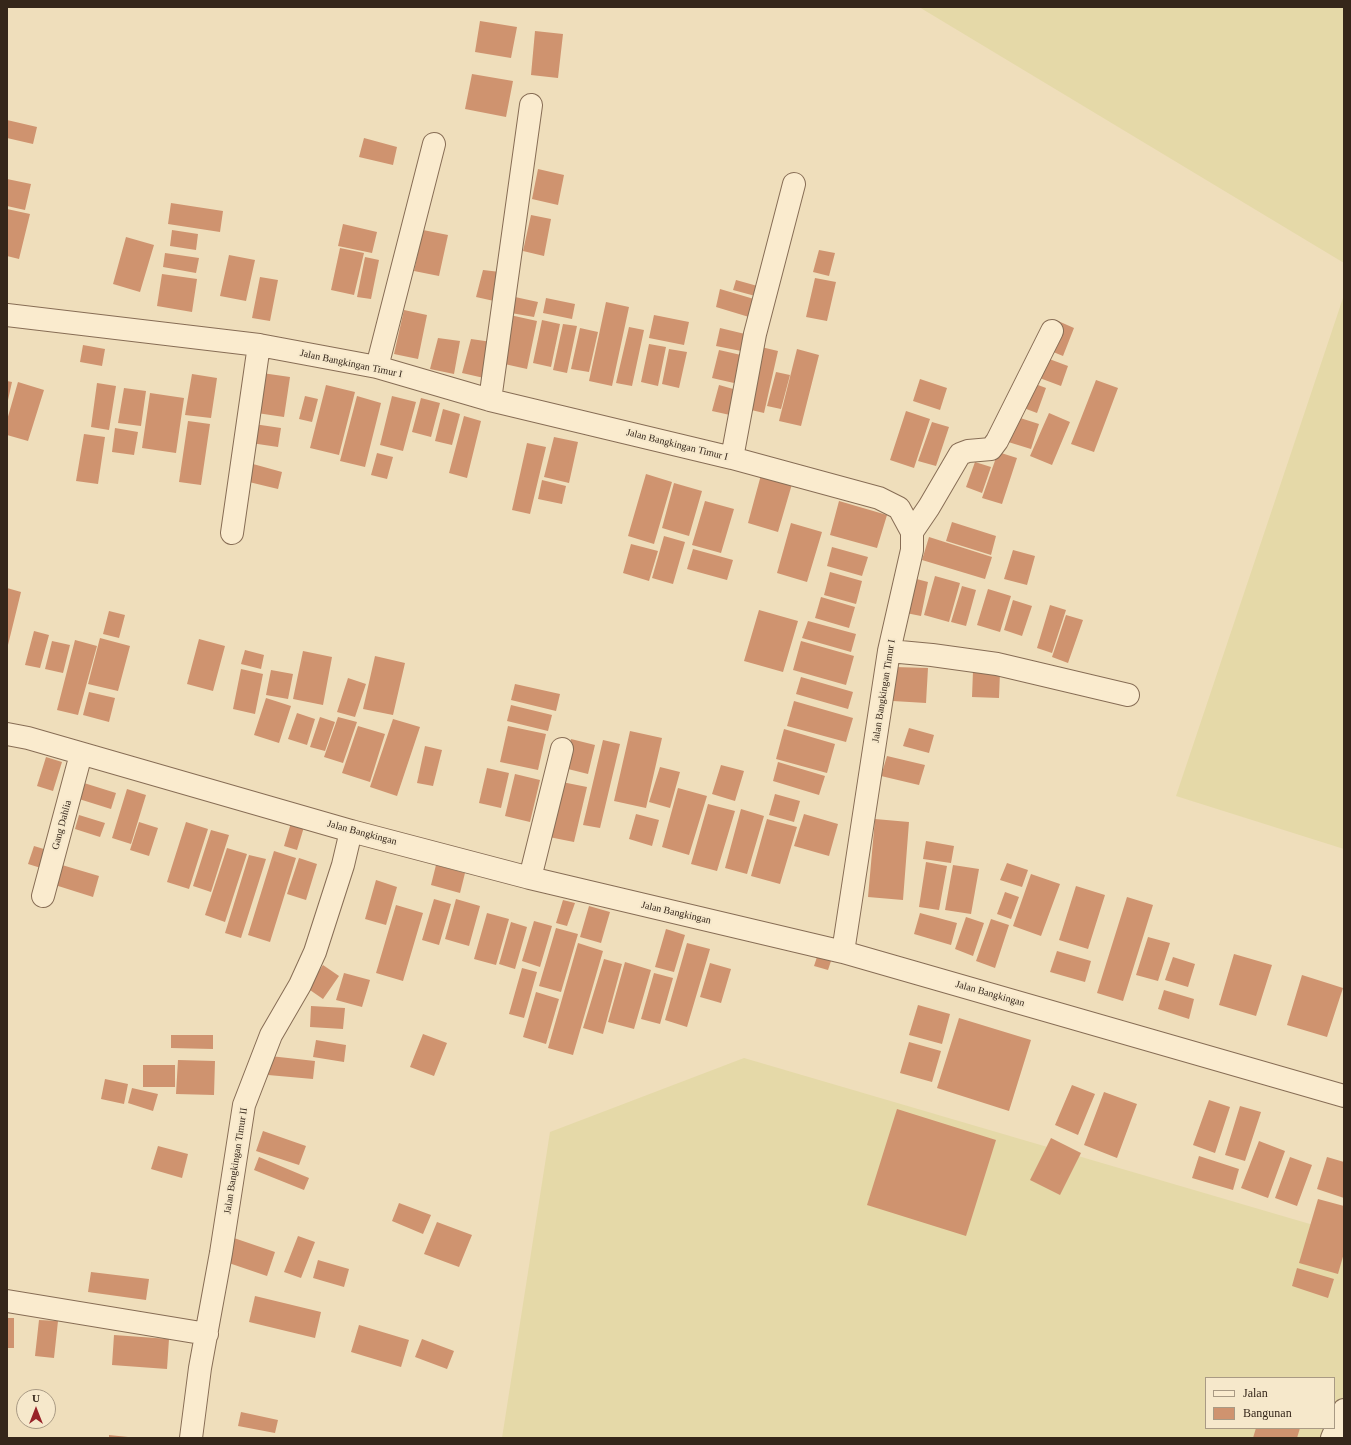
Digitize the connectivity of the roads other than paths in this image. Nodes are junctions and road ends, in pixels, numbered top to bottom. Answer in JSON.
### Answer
{"nodes":[{"id":1,"x":531,"y":105,"type":"dead end"},
{"id":2,"x":434,"y":144,"type":"dead end"},
{"id":3,"x":794,"y":184,"type":"dead end"},
{"id":4,"x":7,"y":316,"type":"edge"},
{"id":5,"x":1052,"y":331,"type":"dead end"},
{"id":6,"x":259,"y":345,"type":"junction"},
{"id":7,"x":377,"y":367,"type":"junction"},
{"id":8,"x":490,"y":400,"type":"junction"},
{"id":9,"x":732,"y":458,"type":"junction"},
{"id":10,"x":912,"y":532,"type":"junction"},
{"id":11,"x":232,"y":533,"type":"dead end"},
{"id":12,"x":889,"y":651,"type":"junction"},
{"id":13,"x":1128,"y":695,"type":"dead end"},
{"id":14,"x":7,"y":734,"type":"edge"},
{"id":15,"x":562,"y":749,"type":"dead end"},
{"id":16,"x":81,"y":754,"type":"junction"},
{"id":17,"x":351,"y":831,"type":"junction"},
{"id":18,"x":530,"y":878,"type":"junction"},
{"id":19,"x":43,"y":896,"type":"dead end"},
{"id":20,"x":843,"y":952,"type":"junction"},
{"id":21,"x":1344,"y":1096,"type":"edge"},
{"id":22,"x":7,"y":1300,"type":"edge"},
{"id":23,"x":207,"y":1334,"type":"junction"},
{"id":24,"x":1344,"y":1410,"type":"edge"},
{"id":25,"x":191,"y":1438,"type":"edge"},
{"id":26,"x":1332,"y":1438,"type":"edge"}],
"edges":[{"from":1,"to":8,"type":"street"},
{"from":2,"to":7,"type":"street"},
{"from":3,"to":9,"type":"street"},
{"from":4,"to":6,"type":"street","name":"Jalan Bangkingan Timur I"},
{"from":5,"to":10,"type":"street"},
{"from":6,"to":7,"type":"street","name":"Jalan Bangkingan Timur I"},
{"from":6,"to":11,"type":"street"},
{"from":7,"to":8,"type":"street","name":"Jalan Bangkingan Timur I"},
{"from":8,"to":9,"type":"street","name":"Jalan Bangkingan Timur I"},
{"from":9,"to":10,"type":"street","name":"Jalan Bangkingan Timur I"},
{"from":10,"to":12,"type":"street","name":"Jalan Bangkingan Timur I"},
{"from":12,"to":13,"type":"street"},
{"from":12,"to":20,"type":"street","name":"Jalan Bangkingan Timur I"},
{"from":14,"to":16,"type":"street","name":"Jalan Bangkingan"},
{"from":15,"to":18,"type":"street"},
{"from":16,"to":17,"type":"street","name":"Jalan Bangkingan"},
{"from":16,"to":19,"type":"street","name":"Gang Dahlia"},
{"from":17,"to":18,"type":"street","name":"Jalan Bangkingan"},
{"from":17,"to":23,"type":"street","name":"Jalan Bangkingan Timur II"},
{"from":18,"to":20,"type":"street","name":"Jalan Bangkingan"},
{"from":20,"to":21,"type":"street","name":"Jalan Bangkingan"},
{"from":22,"to":23,"type":"street"},
{"from":23,"to":25,"type":"street","name":"Jalan Bangkingan Timur II"},
{"from":24,"to":26,"type":"street"}]}
